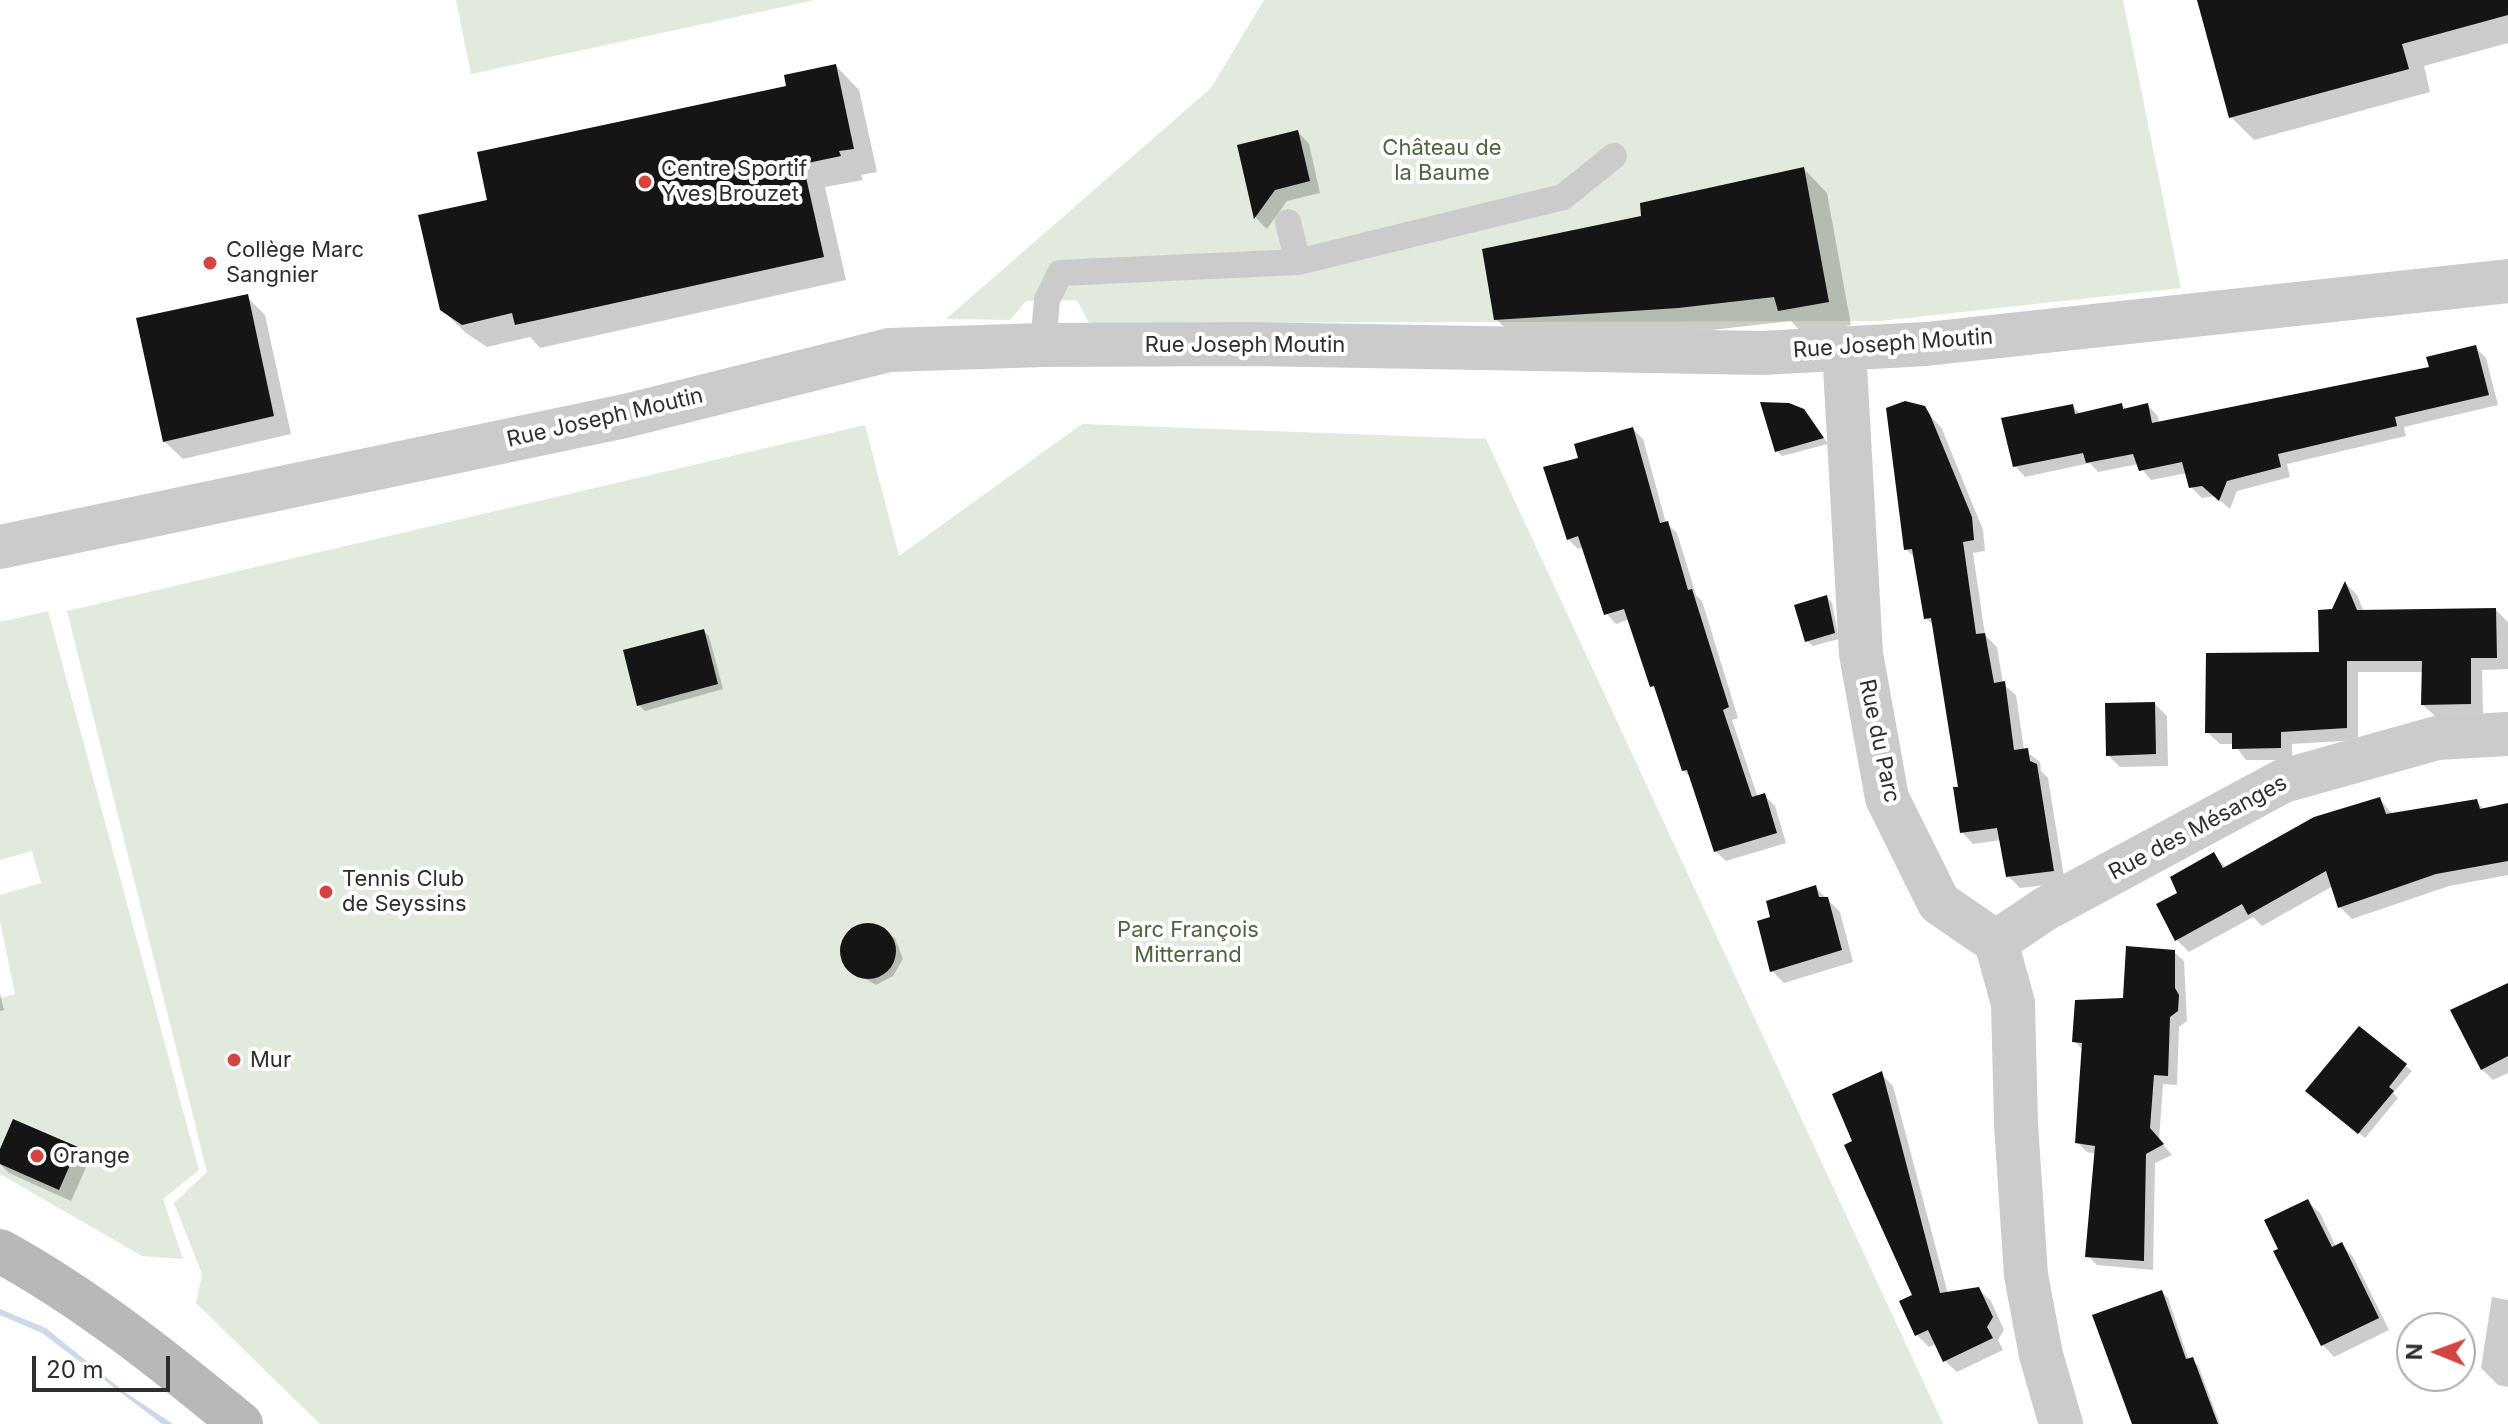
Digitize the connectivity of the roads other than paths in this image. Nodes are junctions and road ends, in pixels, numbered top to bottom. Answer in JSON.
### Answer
{"nodes":[{"id":1,"x":1614,"y":156,"type":"dead end"},
{"id":2,"x":1288,"y":222,"type":"dead end"},
{"id":3,"x":1298,"y":262,"type":"junction"},
{"id":4,"x":2508,"y":281,"type":"edge"},
{"id":5,"x":1043,"y":345,"type":"junction"},
{"id":6,"x":1844,"y":348,"type":"junction"},
{"id":7,"x":0,"y":547,"type":"edge"},
{"id":8,"x":2508,"y":734,"type":"edge"},
{"id":9,"x":1996,"y":942,"type":"junction"},
{"id":10,"x":0,"y":1251,"type":"edge"},
{"id":11,"x":241,"y":1424,"type":"edge"},
{"id":12,"x":2061,"y":1424,"type":"edge"}],
"edges":[{"from":1,"to":3,"type":"lane"},
{"from":2,"to":3,"type":"lane"},
{"from":3,"to":5,"type":"lane"},
{"from":4,"to":6,"type":"street","name":"Rue Joseph Moutin"},
{"from":5,"to":6,"type":"street","name":"Rue Joseph Moutin"},
{"from":5,"to":7,"type":"street","name":"Rue Joseph Moutin"},
{"from":6,"to":9,"type":"street","name":"Rue du Parc"},
{"from":8,"to":9,"type":"street","name":"Rue des Mésanges"},
{"from":9,"to":12,"type":"street"},
{"from":10,"to":11,"type":"street"}]}
